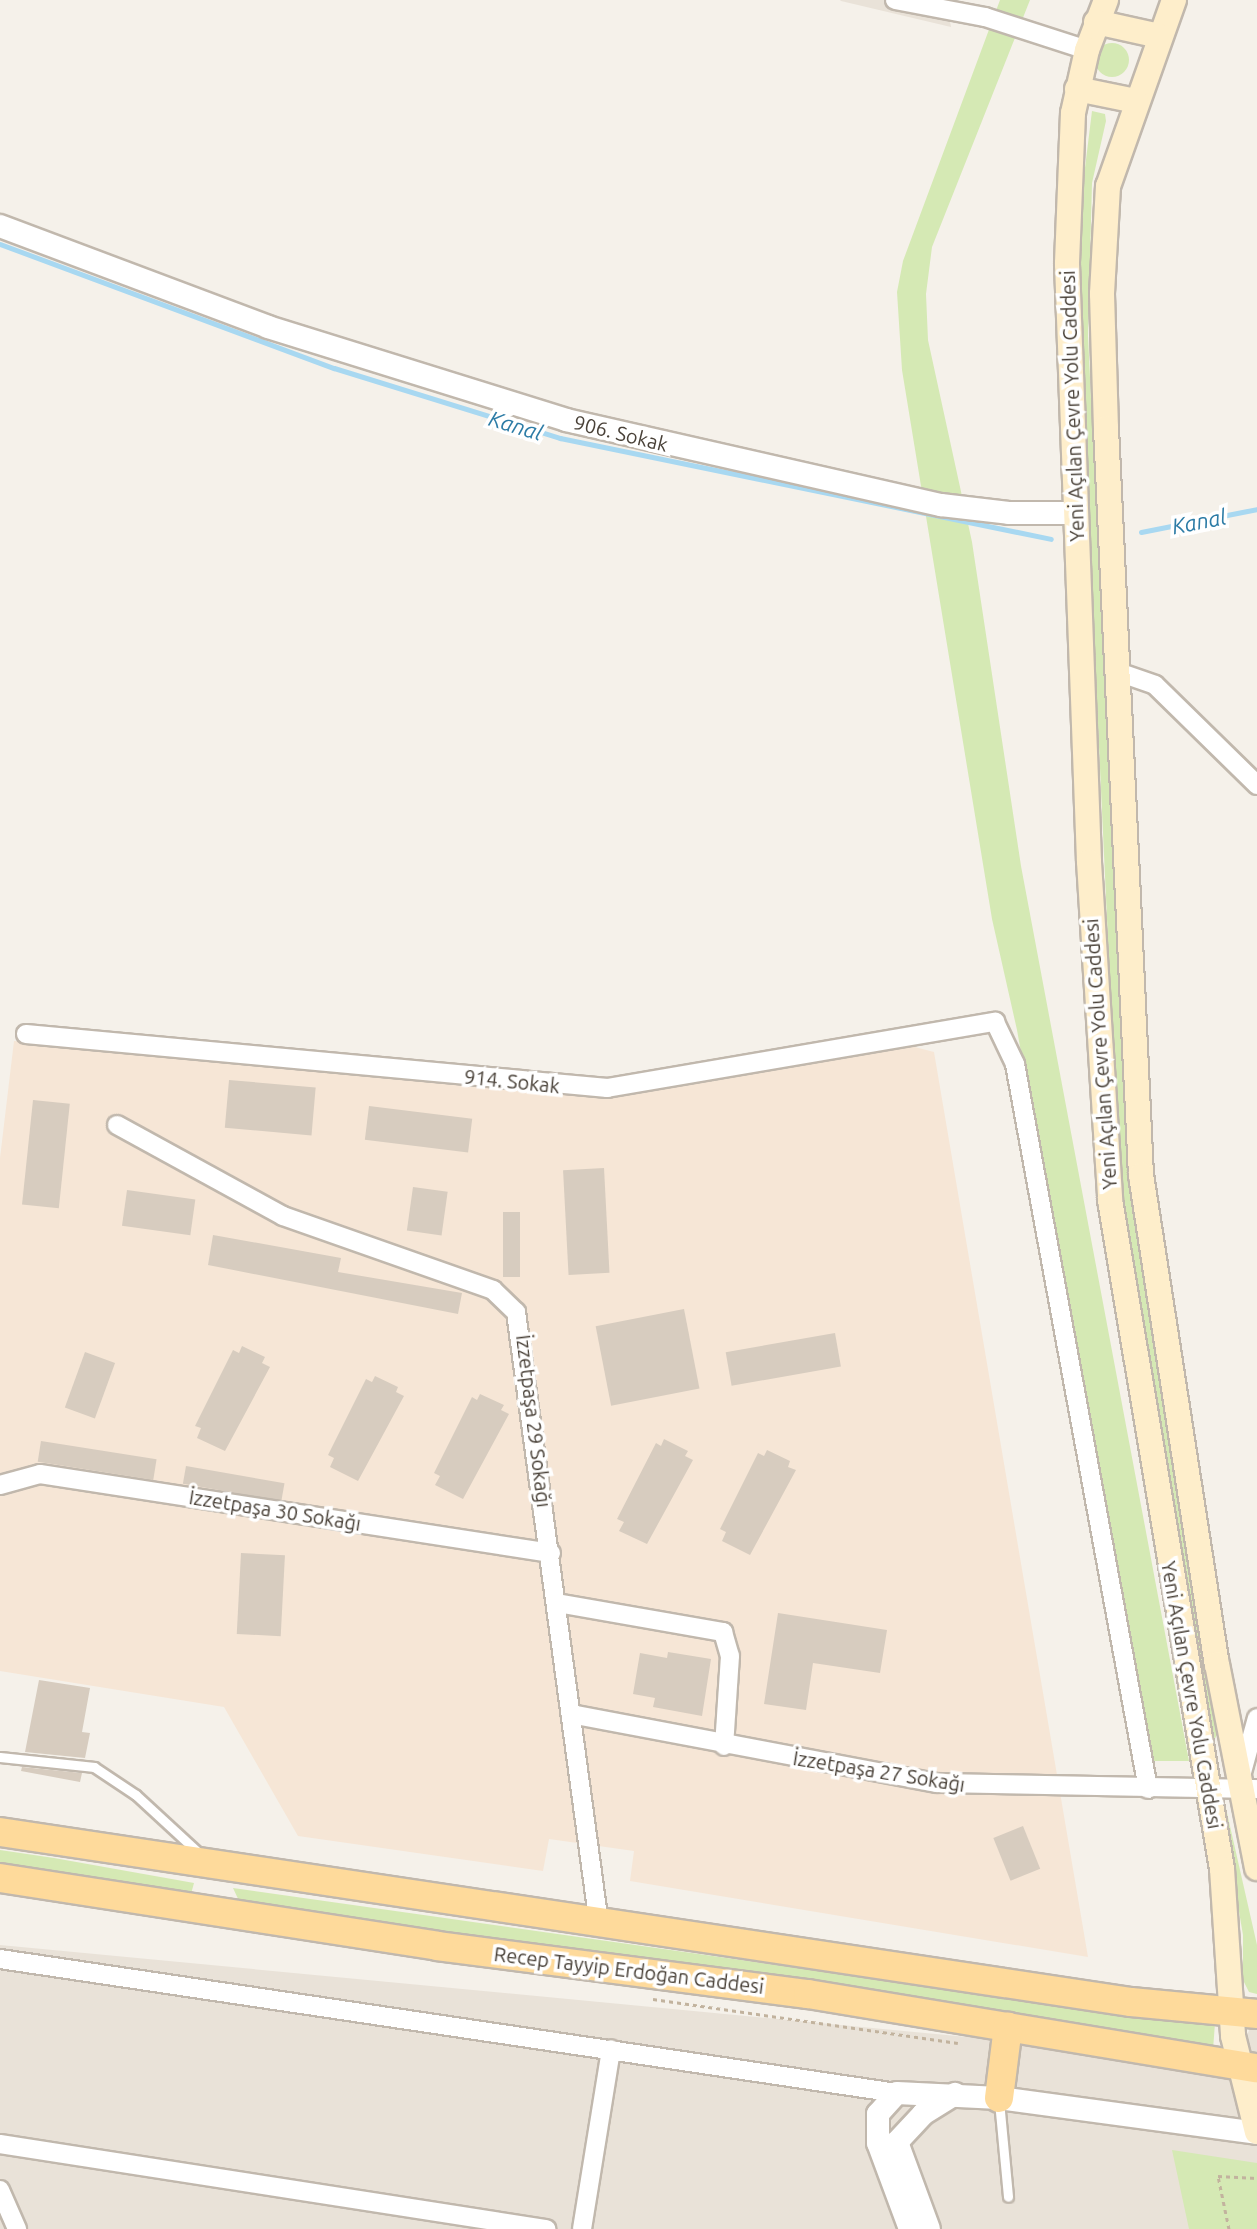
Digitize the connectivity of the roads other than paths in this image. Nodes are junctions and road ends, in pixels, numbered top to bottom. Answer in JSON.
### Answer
{"nodes":[{"id":1,"x":895,"y":0,"type":"edge"},
{"id":2,"x":1106,"y":0,"type":"edge"},
{"id":3,"x":1174,"y":0,"type":"edge"},
{"id":4,"x":988,"y":8,"type":"edge"},
{"id":5,"x":1096,"y":22,"type":"junction"},
{"id":6,"x":1159,"y":36,"type":"junction"},
{"id":7,"x":1087,"y":50,"type":"junction"},
{"id":8,"x":1077,"y":89,"type":"junction"},
{"id":9,"x":1136,"y":101,"type":"junction"},
{"id":10,"x":0,"y":226,"type":"edge"},
{"id":11,"x":1075,"y":513,"type":"junction"},
{"id":12,"x":1118,"y":672,"type":"junction"},
{"id":13,"x":1257,"y":785,"type":"edge"},
{"id":14,"x":26,"y":1034,"type":"dead end"},
{"id":15,"x":117,"y":1125,"type":"dead end"},
{"id":16,"x":0,"y":1485,"type":"edge"},
{"id":17,"x":551,"y":1553,"type":"junction"},
{"id":18,"x":557,"y":1603,"type":"junction"},
{"id":19,"x":571,"y":1714,"type":"junction"},
{"id":20,"x":1257,"y":1718,"type":"edge"},
{"id":21,"x":724,"y":1746,"type":"junction"},
{"id":22,"x":0,"y":1757,"type":"edge"},
{"id":23,"x":1207,"y":1788,"type":"junction"},
{"id":24,"x":1248,"y":1788,"type":"edge"},
{"id":25,"x":1148,"y":1789,"type":"junction"},
{"id":26,"x":0,"y":1832,"type":"edge"},
{"id":27,"x":212,"y":1864,"type":"junction"},
{"id":28,"x":1257,"y":1868,"type":"edge"},
{"id":29,"x":0,"y":1878,"type":"edge"},
{"id":30,"x":599,"y":1924,"type":"junction"},
{"id":31,"x":0,"y":1959,"type":"edge"},
{"id":32,"x":1243,"y":2012,"type":"edge"},
{"id":33,"x":1008,"y":2027,"type":"junction"},
{"id":34,"x":611,"y":2049,"type":"junction"},
{"id":35,"x":1249,"y":2067,"type":"edge"},
{"id":36,"x":897,"y":2093,"type":"junction"},
{"id":37,"x":955,"y":2094,"type":"junction"},
{"id":38,"x":999,"y":2098,"type":"junction"},
{"id":39,"x":1257,"y":2132,"type":"edge"},
{"id":40,"x":0,"y":2144,"type":"edge"},
{"id":41,"x":0,"y":2190,"type":"edge"},
{"id":42,"x":1008,"y":2197,"type":"dead end"},
{"id":43,"x":17,"y":2229,"type":"edge"},
{"id":44,"x":546,"y":2229,"type":"edge"},
{"id":45,"x":582,"y":2229,"type":"edge"},
{"id":46,"x":910,"y":2229,"type":"edge"},
{"id":47,"x":929,"y":2229,"type":"edge"}],
"edges":[{"from":1,"to":4,"type":"street"},
{"from":2,"to":5,"type":"main road","name":"Yeni Açılan Çevre Yolu Caddesi"},
{"from":3,"to":6,"type":"main road","name":"Yeni Açılan Çevre Yolu Caddesi"},
{"from":4,"to":7,"type":"street"},
{"from":5,"to":6,"type":"main road"},
{"from":5,"to":7,"type":"main road","name":"Yeni Açılan Çevre Yolu Caddesi"},
{"from":6,"to":9,"type":"main road","name":"Yeni Açılan Çevre Yolu Caddesi"},
{"from":7,"to":8,"type":"main road","name":"Yeni Açılan Çevre Yolu Caddesi"},
{"from":8,"to":9,"type":"main road"},
{"from":8,"to":11,"type":"main road","name":"Yeni Açılan Çevre Yolu Caddesi"},
{"from":9,"to":12,"type":"main road","name":"Yeni Açılan Çevre Yolu Caddesi"},
{"from":10,"to":11,"type":"street","name":"906. Sokak"},
{"from":11,"to":23,"type":"main road","name":"Yeni Açılan Çevre Yolu Caddesi"},
{"from":12,"to":13,"type":"street"},
{"from":12,"to":24,"type":"main road","name":"Yeni Açılan Çevre Yolu Caddesi"},
{"from":14,"to":25,"type":"street","name":"914. Sokak"},
{"from":15,"to":17,"type":"street","name":"İzzetpaşa 29 Sokağı"},
{"from":16,"to":17,"type":"street","name":"İzzetpaşa 30 Sokağı"},
{"from":17,"to":18,"type":"street","name":"İzzetpaşa 29 Sokağı"},
{"from":18,"to":19,"type":"street","name":"İzzetpaşa 29 Sokağı"},
{"from":18,"to":21,"type":"street"},
{"from":19,"to":21,"type":"street","name":"İzzetpaşa 27 Sokağı"},
{"from":19,"to":30,"type":"street","name":"İzzetpaşa 29 Sokağı"},
{"from":20,"to":24,"type":"street"},
{"from":21,"to":25,"type":"street","name":"İzzetpaşa 27 Sokağı"},
{"from":22,"to":27,"type":"lane"},
{"from":23,"to":24,"type":"street","name":"İzzetpaşa 27 Sokağı"},
{"from":23,"to":25,"type":"street","name":"İzzetpaşa 27 Sokağı"},
{"from":23,"to":32,"type":"main road","name":"Yeni Açılan Çevre Yolu Caddesi"},
{"from":24,"to":28,"type":"main road","name":"Yeni Açılan Çevre Yolu Caddesi"},
{"from":26,"to":27,"type":"main road","name":"Recep Tayyip Erdoğan Caddesi"},
{"from":27,"to":30,"type":"main road","name":"Recep Tayyip Erdoğan Caddesi"},
{"from":29,"to":33,"type":"main road","name":"Recep Tayyip Erdoğan Caddesi"},
{"from":30,"to":32,"type":"main road","name":"Recep Tayyip Erdoğan Caddesi"},
{"from":31,"to":34,"type":"street"},
{"from":32,"to":35,"type":"main road","name":"Yeni Açılan Çevre Yolu Caddesi"},
{"from":33,"to":35,"type":"main road","name":"Recep Tayyip Erdoğan Caddesi"},
{"from":33,"to":38,"type":"main road"},
{"from":34,"to":36,"type":"street"},
{"from":34,"to":45,"type":"street"},
{"from":35,"to":39,"type":"main road","name":"Yeni Açılan Çevre Yolu Caddesi"},
{"from":36,"to":37,"type":"street"},
{"from":36,"to":46,"type":"street"},
{"from":37,"to":38,"type":"street"},
{"from":37,"to":47,"type":"street"},
{"from":38,"to":39,"type":"street"},
{"from":38,"to":42,"type":"lane"},
{"from":40,"to":44,"type":"street"},
{"from":41,"to":43,"type":"street"}]}
